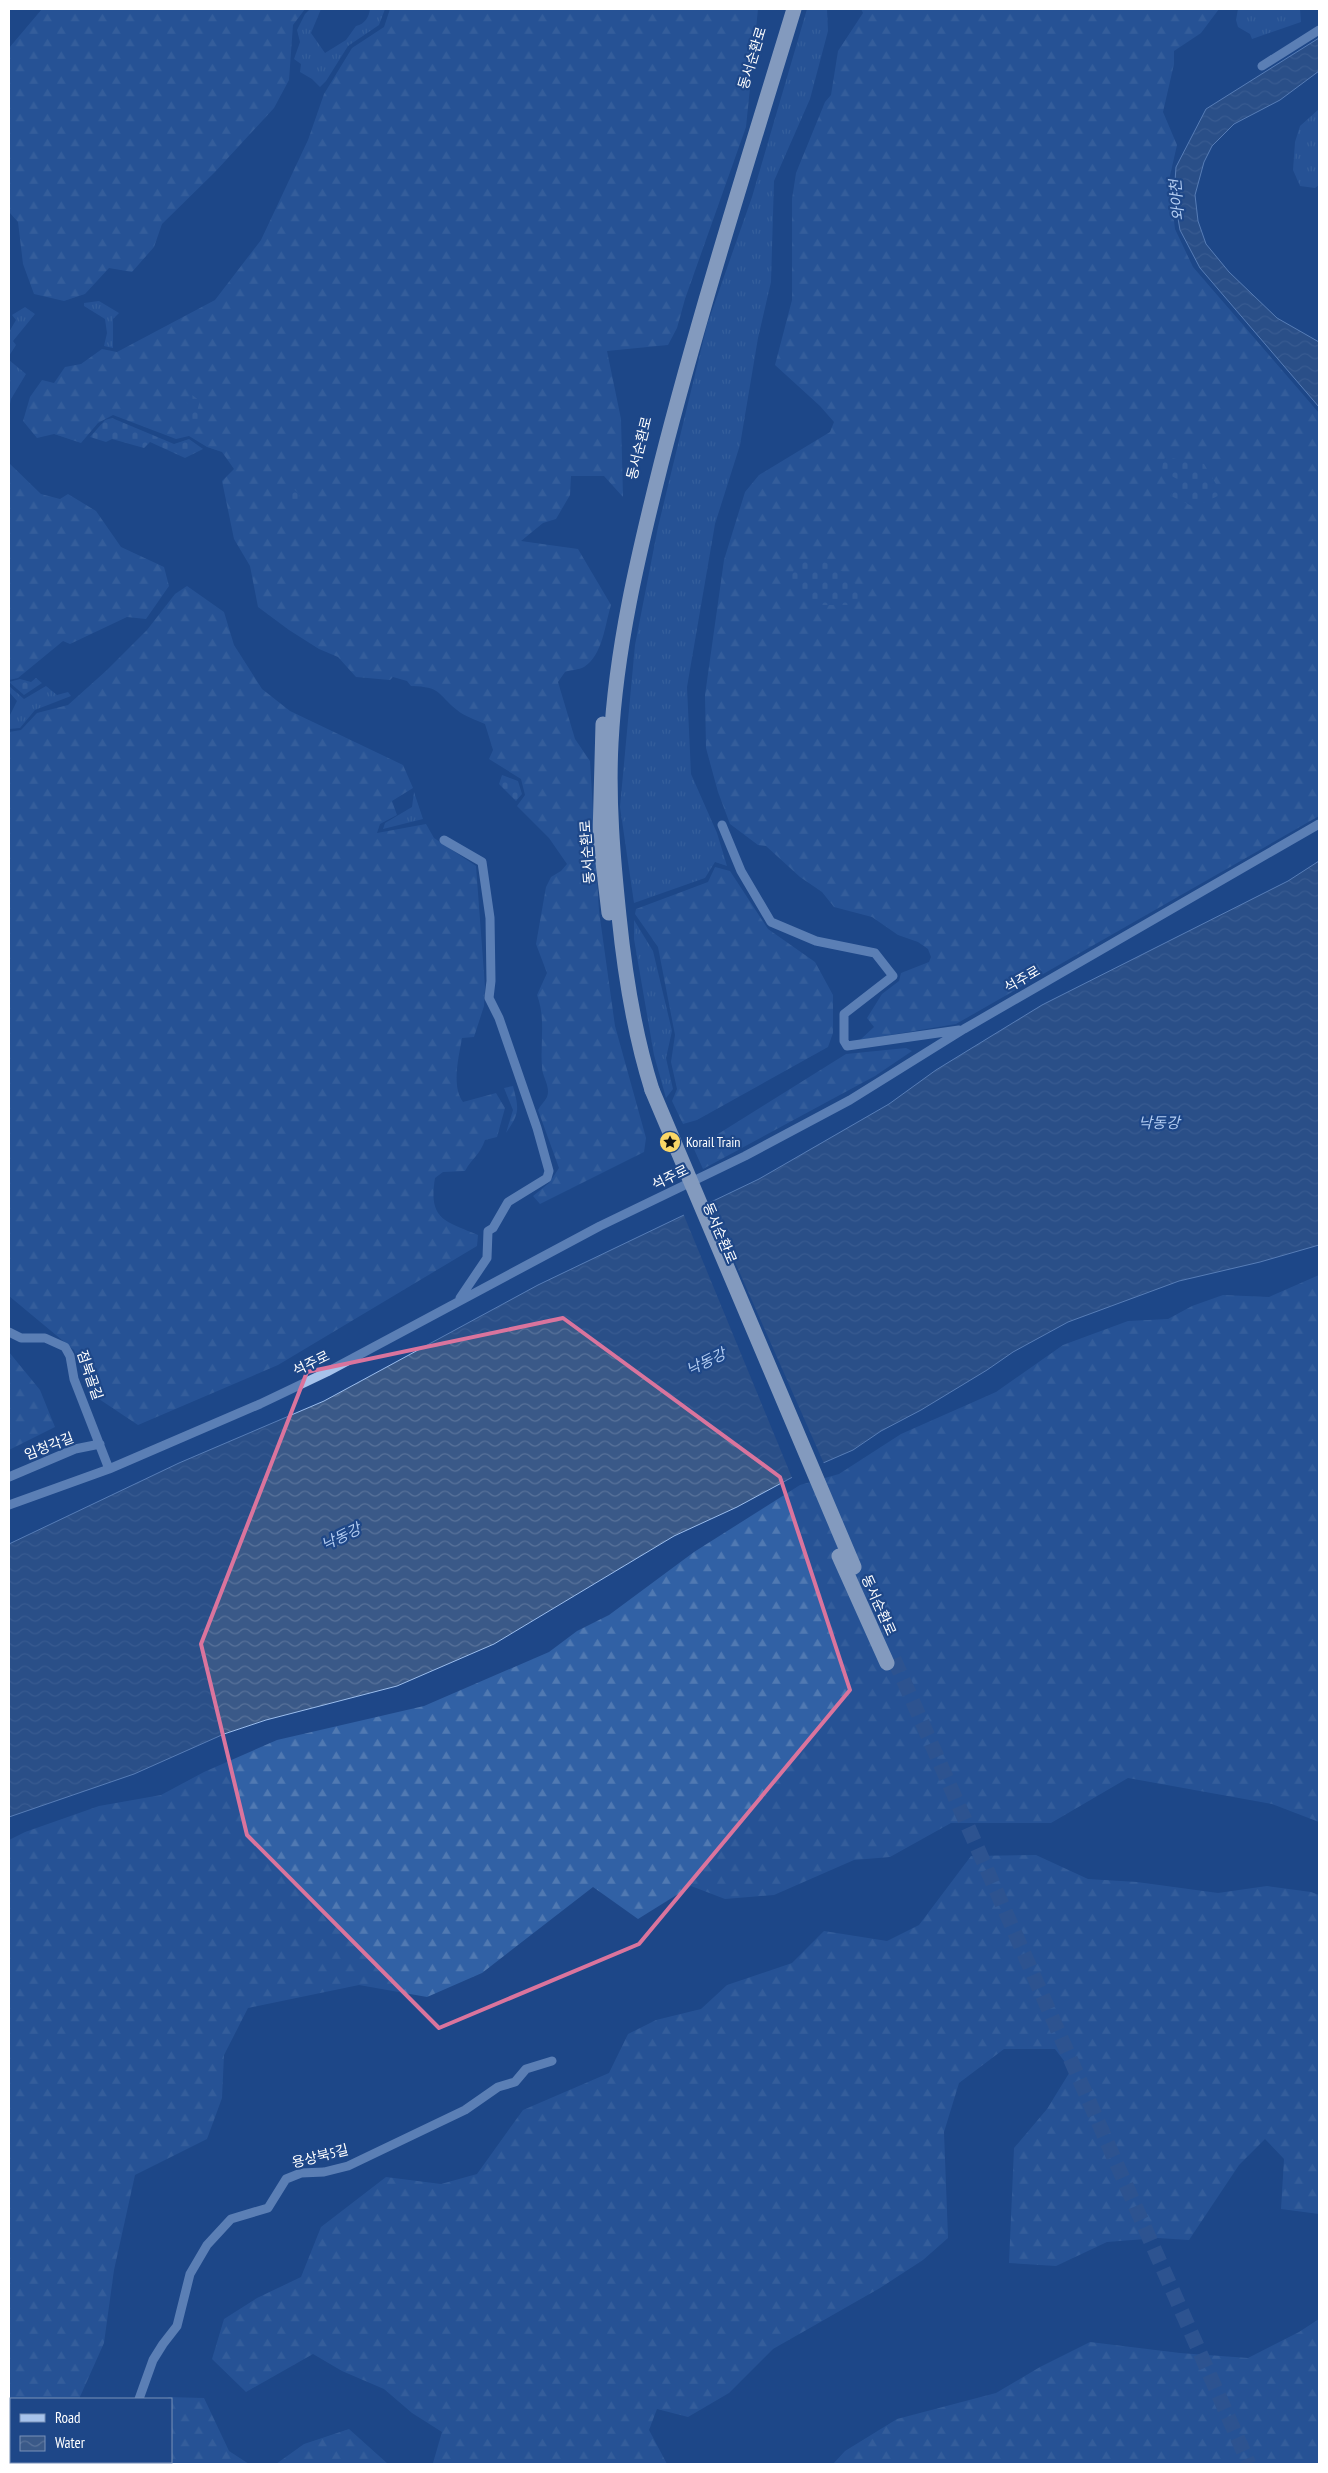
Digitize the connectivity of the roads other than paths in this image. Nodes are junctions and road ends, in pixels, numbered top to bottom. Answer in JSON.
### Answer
{"nodes":[{"id":1,"x":784,"y":9,"type":"edge"},
{"id":2,"x":794,"y":9,"type":"edge"},
{"id":3,"x":1319,"y":30,"type":"edge"},
{"id":4,"x":1262,"y":66,"type":"dead end"},
{"id":5,"x":1319,"y":824,"type":"edge"},
{"id":6,"x":722,"y":825,"type":"dead end"},
{"id":7,"x":444,"y":840,"type":"dead end"},
{"id":8,"x":964,"y":1029,"type":"junction"},
{"id":9,"x":647,"y":1090,"type":"junction"},
{"id":10,"x":459,"y":1300,"type":"junction"},
{"id":11,"x":9,"y":1332,"type":"edge"},
{"id":12,"x":100,"y":1444,"type":"junction"},
{"id":13,"x":109,"y":1469,"type":"junction"},
{"id":14,"x":9,"y":1477,"type":"edge"},
{"id":15,"x":9,"y":1505,"type":"edge"},
{"id":16,"x":552,"y":2061,"type":"dead end"},
{"id":17,"x":139,"y":2398,"type":"edge"}],
"edges":[{"from":1,"to":9,"type":"highway","name":"동서순환로"},
{"from":2,"to":9,"type":"highway","name":"동서순환로"},
{"from":3,"to":4,"type":"street"},
{"from":5,"to":8,"type":"street","name":"석주로"},
{"from":6,"to":8,"type":"street"},
{"from":7,"to":10,"type":"street"},
{"from":8,"to":10,"type":"street","name":"석주로"},
{"from":9,"to":9,"type":"highway","name":"동서순환로","bridge":true},
{"from":10,"to":13,"type":"street","name":"석주로"},
{"from":11,"to":12,"type":"street","name":"점북골길"},
{"from":12,"to":13,"type":"street","name":"점북골길"},
{"from":12,"to":14,"type":"street","name":"임청각길"},
{"from":13,"to":15,"type":"street","name":"석주로"},
{"from":16,"to":17,"type":"street","name":"용상북5길"}]}
